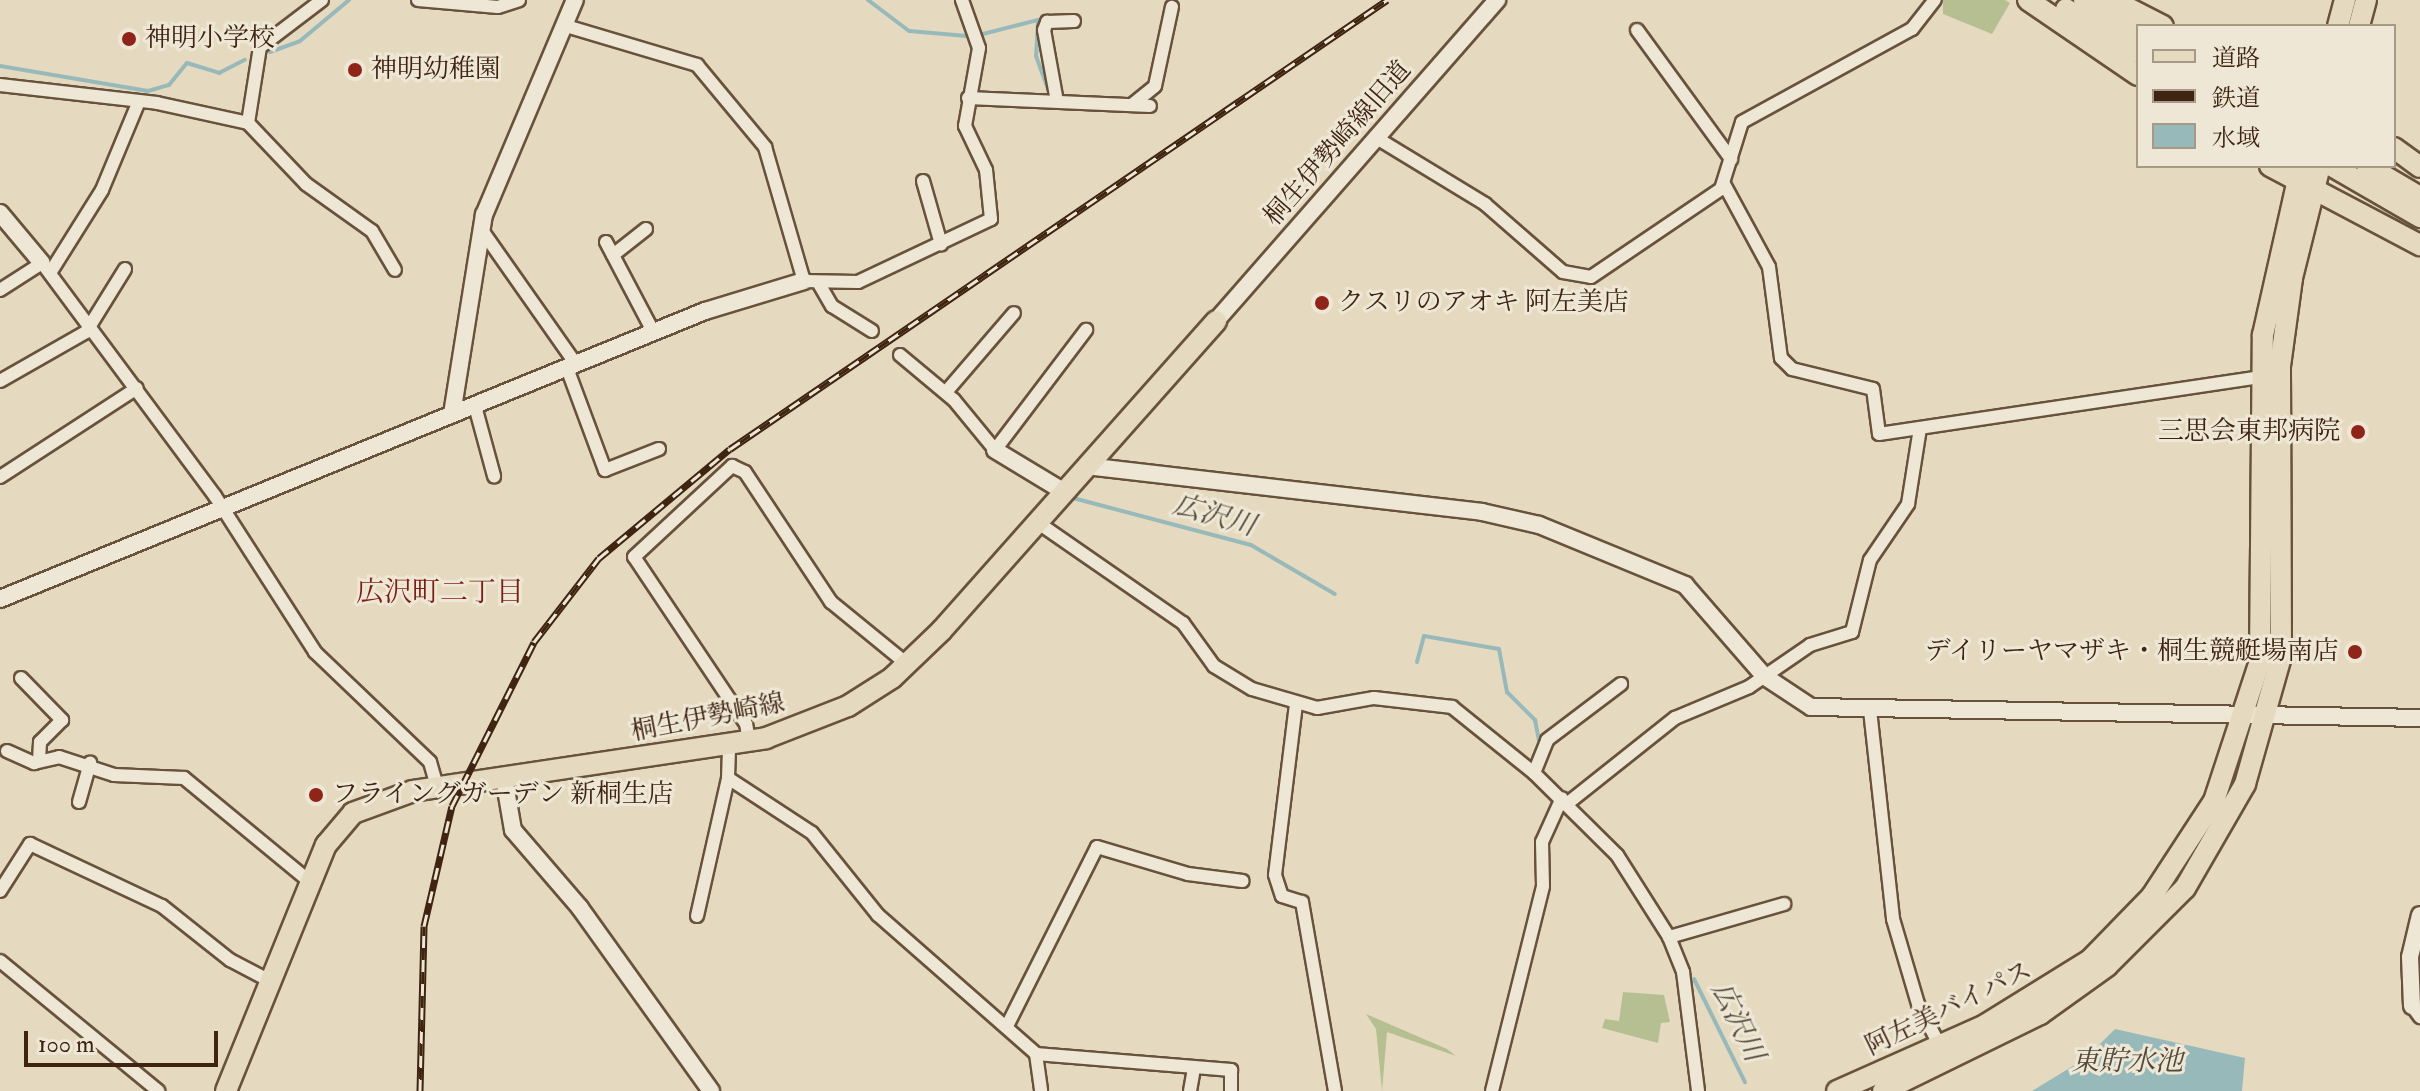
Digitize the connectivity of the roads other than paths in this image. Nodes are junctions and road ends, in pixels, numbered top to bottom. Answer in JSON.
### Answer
{"nodes":[{"id":1,"x":322,"y":0,"type":"edge"},
{"id":2,"x":418,"y":0,"type":"edge"},
{"id":3,"x":519,"y":0,"type":"edge"},
{"id":4,"x":575,"y":0,"type":"edge"},
{"id":5,"x":962,"y":0,"type":"edge"},
{"id":6,"x":1497,"y":0,"type":"edge"},
{"id":7,"x":1935,"y":0,"type":"edge"},
{"id":8,"x":2028,"y":0,"type":"edge"},
{"id":9,"x":2049,"y":0,"type":"edge"},
{"id":10,"x":2084,"y":0,"type":"edge"},
{"id":11,"x":2112,"y":0,"type":"edge"},
{"id":12,"x":2345,"y":0,"type":"edge"},
{"id":13,"x":2366,"y":0,"type":"edge"},
{"id":14,"x":1172,"y":7,"type":"dead end"},
{"id":15,"x":1074,"y":21,"type":"dead end"},
{"id":16,"x":2159,"y":24,"type":"edge"},
{"id":17,"x":2339,"y":24,"type":"edge"},
{"id":18,"x":2360,"y":24,"type":"edge"},
{"id":19,"x":566,"y":26,"type":"junction"},
{"id":20,"x":1637,"y":30,"type":"dead end"},
{"id":21,"x":2136,"y":30,"type":"edge"},
{"id":22,"x":2136,"y":51,"type":"edge"},
{"id":23,"x":2136,"y":74,"type":"edge"},
{"id":24,"x":0,"y":85,"type":"edge"},
{"id":25,"x":1056,"y":96,"type":"junction"},
{"id":26,"x":968,"y":98,"type":"junction"},
{"id":27,"x":139,"y":101,"type":"junction"},
{"id":28,"x":1133,"y":104,"type":"junction"},
{"id":29,"x":1150,"y":106,"type":"dead end"},
{"id":30,"x":248,"y":123,"type":"junction"},
{"id":31,"x":1375,"y":137,"type":"junction"},
{"id":32,"x":2396,"y":149,"type":"edge"},
{"id":33,"x":1731,"y":159,"type":"junction"},
{"id":34,"x":2420,"y":167,"type":"edge"},
{"id":35,"x":2275,"y":168,"type":"edge"},
{"id":36,"x":2335,"y":168,"type":"edge"},
{"id":37,"x":2370,"y":168,"type":"edge"},
{"id":38,"x":923,"y":181,"type":"dead end"},
{"id":39,"x":2304,"y":181,"type":"edge"},
{"id":40,"x":1724,"y":184,"type":"junction"},
{"id":41,"x":2420,"y":197,"type":"edge"},
{"id":42,"x":0,"y":213,"type":"edge"},
{"id":43,"x":2420,"y":217,"type":"edge"},
{"id":44,"x":481,"y":229,"type":"junction"},
{"id":45,"x":646,"y":229,"type":"dead end"},
{"id":46,"x":606,"y":242,"type":"dead end"},
{"id":47,"x":941,"y":244,"type":"junction"},
{"id":48,"x":2420,"y":245,"type":"edge"},
{"id":49,"x":613,"y":255,"type":"junction"},
{"id":50,"x":46,"y":268,"type":"junction"},
{"id":51,"x":125,"y":269,"type":"dead end"},
{"id":52,"x":395,"y":270,"type":"dead end"},
{"id":53,"x":811,"y":282,"type":"junction"},
{"id":54,"x":0,"y":290,"type":"edge"},
{"id":55,"x":1014,"y":313,"type":"dead end"},
{"id":56,"x":1216,"y":321,"type":"joint"},
{"id":57,"x":90,"y":328,"type":"junction"},
{"id":58,"x":1086,"y":330,"type":"dead end"},
{"id":59,"x":653,"y":331,"type":"junction"},
{"id":60,"x":872,"y":331,"type":"dead end"},
{"id":61,"x":900,"y":355,"type":"dead end"},
{"id":62,"x":571,"y":366,"type":"junction"},
{"id":63,"x":2260,"y":377,"type":"junction"},
{"id":64,"x":0,"y":381,"type":"edge"},
{"id":65,"x":137,"y":388,"type":"junction"},
{"id":66,"x":946,"y":392,"type":"junction"},
{"id":67,"x":475,"y":406,"type":"junction"},
{"id":68,"x":452,"y":414,"type":"junction"},
{"id":69,"x":1920,"y":428,"type":"junction"},
{"id":70,"x":659,"y":449,"type":"dead end"},
{"id":71,"x":995,"y":450,"type":"junction"},
{"id":72,"x":1086,"y":466,"type":"junction"},
{"id":73,"x":494,"y":476,"type":"dead end"},
{"id":74,"x":0,"y":477,"type":"edge"},
{"id":75,"x":1063,"y":491,"type":"junction"},
{"id":76,"x":222,"y":507,"type":"junction"},
{"id":77,"x":1037,"y":522,"type":"junction"},
{"id":78,"x":0,"y":599,"type":"edge"},
{"id":79,"x":907,"y":664,"type":"junction"},
{"id":80,"x":1764,"y":676,"type":"junction"},
{"id":81,"x":21,"y":678,"type":"dead end"},
{"id":82,"x":1621,"y":684,"type":"dead end"},
{"id":83,"x":1296,"y":704,"type":"junction"},
{"id":84,"x":1870,"y":710,"type":"junction"},
{"id":85,"x":2268,"y":715,"type":"junction"},
{"id":86,"x":2246,"y":716,"type":"junction"},
{"id":87,"x":2420,"y":718,"type":"edge"},
{"id":88,"x":739,"y":744,"type":"junction"},
{"id":89,"x":7,"y":751,"type":"dead end"},
{"id":90,"x":39,"y":761,"type":"junction"},
{"id":91,"x":90,"y":763,"type":"junction"},
{"id":92,"x":1534,"y":773,"type":"junction"},
{"id":93,"x":504,"y":778,"type":"junction"},
{"id":94,"x":728,"y":778,"type":"junction"},
{"id":95,"x":437,"y":787,"type":"junction"},
{"id":96,"x":1565,"y":800,"type":"junction"},
{"id":97,"x":79,"y":802,"type":"dead end"},
{"id":98,"x":1243,"y":881,"type":"dead end"},
{"id":99,"x":310,"y":882,"type":"junction"},
{"id":100,"x":0,"y":891,"type":"edge"},
{"id":101,"x":1784,"y":904,"type":"dead end"},
{"id":102,"x":2420,"y":915,"type":"edge"},
{"id":103,"x":697,"y":916,"type":"dead end"},
{"id":104,"x":1669,"y":937,"type":"junction"},
{"id":105,"x":0,"y":961,"type":"edge"},
{"id":106,"x":270,"y":981,"type":"junction"},
{"id":107,"x":2416,"y":1011,"type":"edge"},
{"id":108,"x":1007,"y":1026,"type":"junction"},
{"id":109,"x":1940,"y":1046,"type":"junction"},
{"id":110,"x":1036,"y":1054,"type":"junction"},
{"id":111,"x":1194,"y":1068,"type":"junction"},
{"id":112,"x":158,"y":1091,"type":"edge"},
{"id":113,"x":226,"y":1091,"type":"edge"},
{"id":114,"x":711,"y":1091,"type":"edge"},
{"id":115,"x":1041,"y":1091,"type":"edge"},
{"id":116,"x":1190,"y":1091,"type":"edge"},
{"id":117,"x":1231,"y":1091,"type":"edge"},
{"id":118,"x":1335,"y":1091,"type":"edge"},
{"id":119,"x":1492,"y":1091,"type":"edge"},
{"id":120,"x":1698,"y":1091,"type":"edge"},
{"id":121,"x":1837,"y":1091,"type":"edge"},
{"id":122,"x":1883,"y":1091,"type":"edge"}],
"edges":[{"from":1,"to":30,"type":"street"},
{"from":2,"to":3,"type":"street"},
{"from":4,"to":19,"type":"street"},
{"from":5,"to":26,"type":"street"},
{"from":6,"to":31,"type":"street","name":"桐生伊勢崎線旧道"},
{"from":7,"to":33,"type":"street"},
{"from":8,"to":23,"type":"main road"},
{"from":9,"to":22,"type":"main road"},
{"from":10,"to":21,"type":"main road"},
{"from":11,"to":16,"type":"main road"},
{"from":12,"to":17,"type":"main road"},
{"from":13,"to":18,"type":"main road"},
{"from":14,"to":28,"type":"street"},
{"from":15,"to":25,"type":"street"},
{"from":19,"to":44,"type":"street"},
{"from":19,"to":53,"type":"street"},
{"from":20,"to":33,"type":"street"},
{"from":24,"to":27,"type":"street"},
{"from":25,"to":26,"type":"street"},
{"from":25,"to":28,"type":"street"},
{"from":26,"to":47,"type":"street"},
{"from":27,"to":30,"type":"street"},
{"from":27,"to":50,"type":"street"},
{"from":28,"to":29,"type":"street"},
{"from":30,"to":52,"type":"street"},
{"from":31,"to":40,"type":"street"},
{"from":31,"to":56,"type":"street","name":"桐生伊勢崎線旧道"},
{"from":32,"to":34,"type":"main road"},
{"from":33,"to":40,"type":"street"},
{"from":35,"to":39,"type":"main road"},
{"from":36,"to":43,"type":"main road"},
{"from":37,"to":41,"type":"main road"},
{"from":38,"to":47,"type":"street"},
{"from":39,"to":48,"type":"main road"},
{"from":39,"to":63,"type":"main road","name":"阿左美バイパス"},
{"from":39,"to":85,"type":"main road","name":"阿左美バイパス"},
{"from":40,"to":69,"type":"street"},
{"from":42,"to":50,"type":"street"},
{"from":44,"to":62,"type":"street"},
{"from":44,"to":68,"type":"street"},
{"from":45,"to":49,"type":"street"},
{"from":46,"to":49,"type":"street"},
{"from":47,"to":53,"type":"street"},
{"from":49,"to":59,"type":"street"},
{"from":50,"to":54,"type":"street"},
{"from":50,"to":57,"type":"street"},
{"from":51,"to":57,"type":"street"},
{"from":53,"to":59,"type":"street"},
{"from":53,"to":60,"type":"street"},
{"from":55,"to":66,"type":"street"},
{"from":56,"to":72,"type":"main road","name":"桐生伊勢崎線"},
{"from":57,"to":64,"type":"street"},
{"from":57,"to":65,"type":"street"},
{"from":58,"to":71,"type":"street"},
{"from":59,"to":62,"type":"street"},
{"from":61,"to":66,"type":"street"},
{"from":62,"to":67,"type":"street"},
{"from":62,"to":70,"type":"street"},
{"from":63,"to":69,"type":"street"},
{"from":63,"to":86,"type":"main road","name":"阿左美バイパス"},
{"from":65,"to":74,"type":"street"},
{"from":65,"to":76,"type":"street"},
{"from":66,"to":71,"type":"street"},
{"from":67,"to":68,"type":"street"},
{"from":67,"to":73,"type":"street"},
{"from":68,"to":76,"type":"street"},
{"from":69,"to":80,"type":"street"},
{"from":71,"to":75,"type":"street"},
{"from":72,"to":75,"type":"main road","name":"桐生伊勢崎線"},
{"from":72,"to":80,"type":"street"},
{"from":75,"to":77,"type":"main road","name":"桐生伊勢崎線"},
{"from":76,"to":78,"type":"street"},
{"from":76,"to":95,"type":"street"},
{"from":77,"to":79,"type":"main road","name":"桐生伊勢崎線"},
{"from":77,"to":83,"type":"street"},
{"from":79,"to":88,"type":"main road","name":"桐生伊勢崎線"},
{"from":79,"to":88,"type":"street"},
{"from":80,"to":84,"type":"street"},
{"from":80,"to":96,"type":"street"},
{"from":81,"to":90,"type":"street"},
{"from":82,"to":92,"type":"street"},
{"from":83,"to":92,"type":"street"},
{"from":83,"to":118,"type":"street"},
{"from":84,"to":86,"type":"street"},
{"from":84,"to":109,"type":"street"},
{"from":85,"to":86,"type":"street"},
{"from":85,"to":87,"type":"street"},
{"from":85,"to":122,"type":"main road","name":"阿左美バイパス"},
{"from":86,"to":109,"type":"main road","name":"阿左美バイパス"},
{"from":88,"to":93,"type":"main road","name":"桐生伊勢崎線"},
{"from":88,"to":94,"type":"street"},
{"from":89,"to":90,"type":"street"},
{"from":90,"to":91,"type":"street"},
{"from":91,"to":97,"type":"street"},
{"from":91,"to":99,"type":"street"},
{"from":92,"to":96,"type":"street"},
{"from":93,"to":95,"type":"main road","name":"桐生伊勢崎線"},
{"from":93,"to":114,"type":"street"},
{"from":94,"to":103,"type":"street"},
{"from":94,"to":108,"type":"street"},
{"from":95,"to":99,"type":"main road","name":"桐生伊勢崎線"},
{"from":96,"to":104,"type":"street"},
{"from":96,"to":119,"type":"street"},
{"from":98,"to":108,"type":"street"},
{"from":99,"to":106,"type":"main road","name":"桐生伊勢崎線"},
{"from":100,"to":106,"type":"street"},
{"from":101,"to":104,"type":"street"},
{"from":102,"to":107,"type":"street"},
{"from":104,"to":120,"type":"street"},
{"from":105,"to":112,"type":"street"},
{"from":106,"to":113,"type":"main road","name":"桐生伊勢崎線"},
{"from":108,"to":110,"type":"street"},
{"from":109,"to":121,"type":"main road","name":"阿左美バイパス"},
{"from":110,"to":111,"type":"street"},
{"from":110,"to":115,"type":"street"},
{"from":111,"to":116,"type":"street"},
{"from":111,"to":117,"type":"street"}]}
